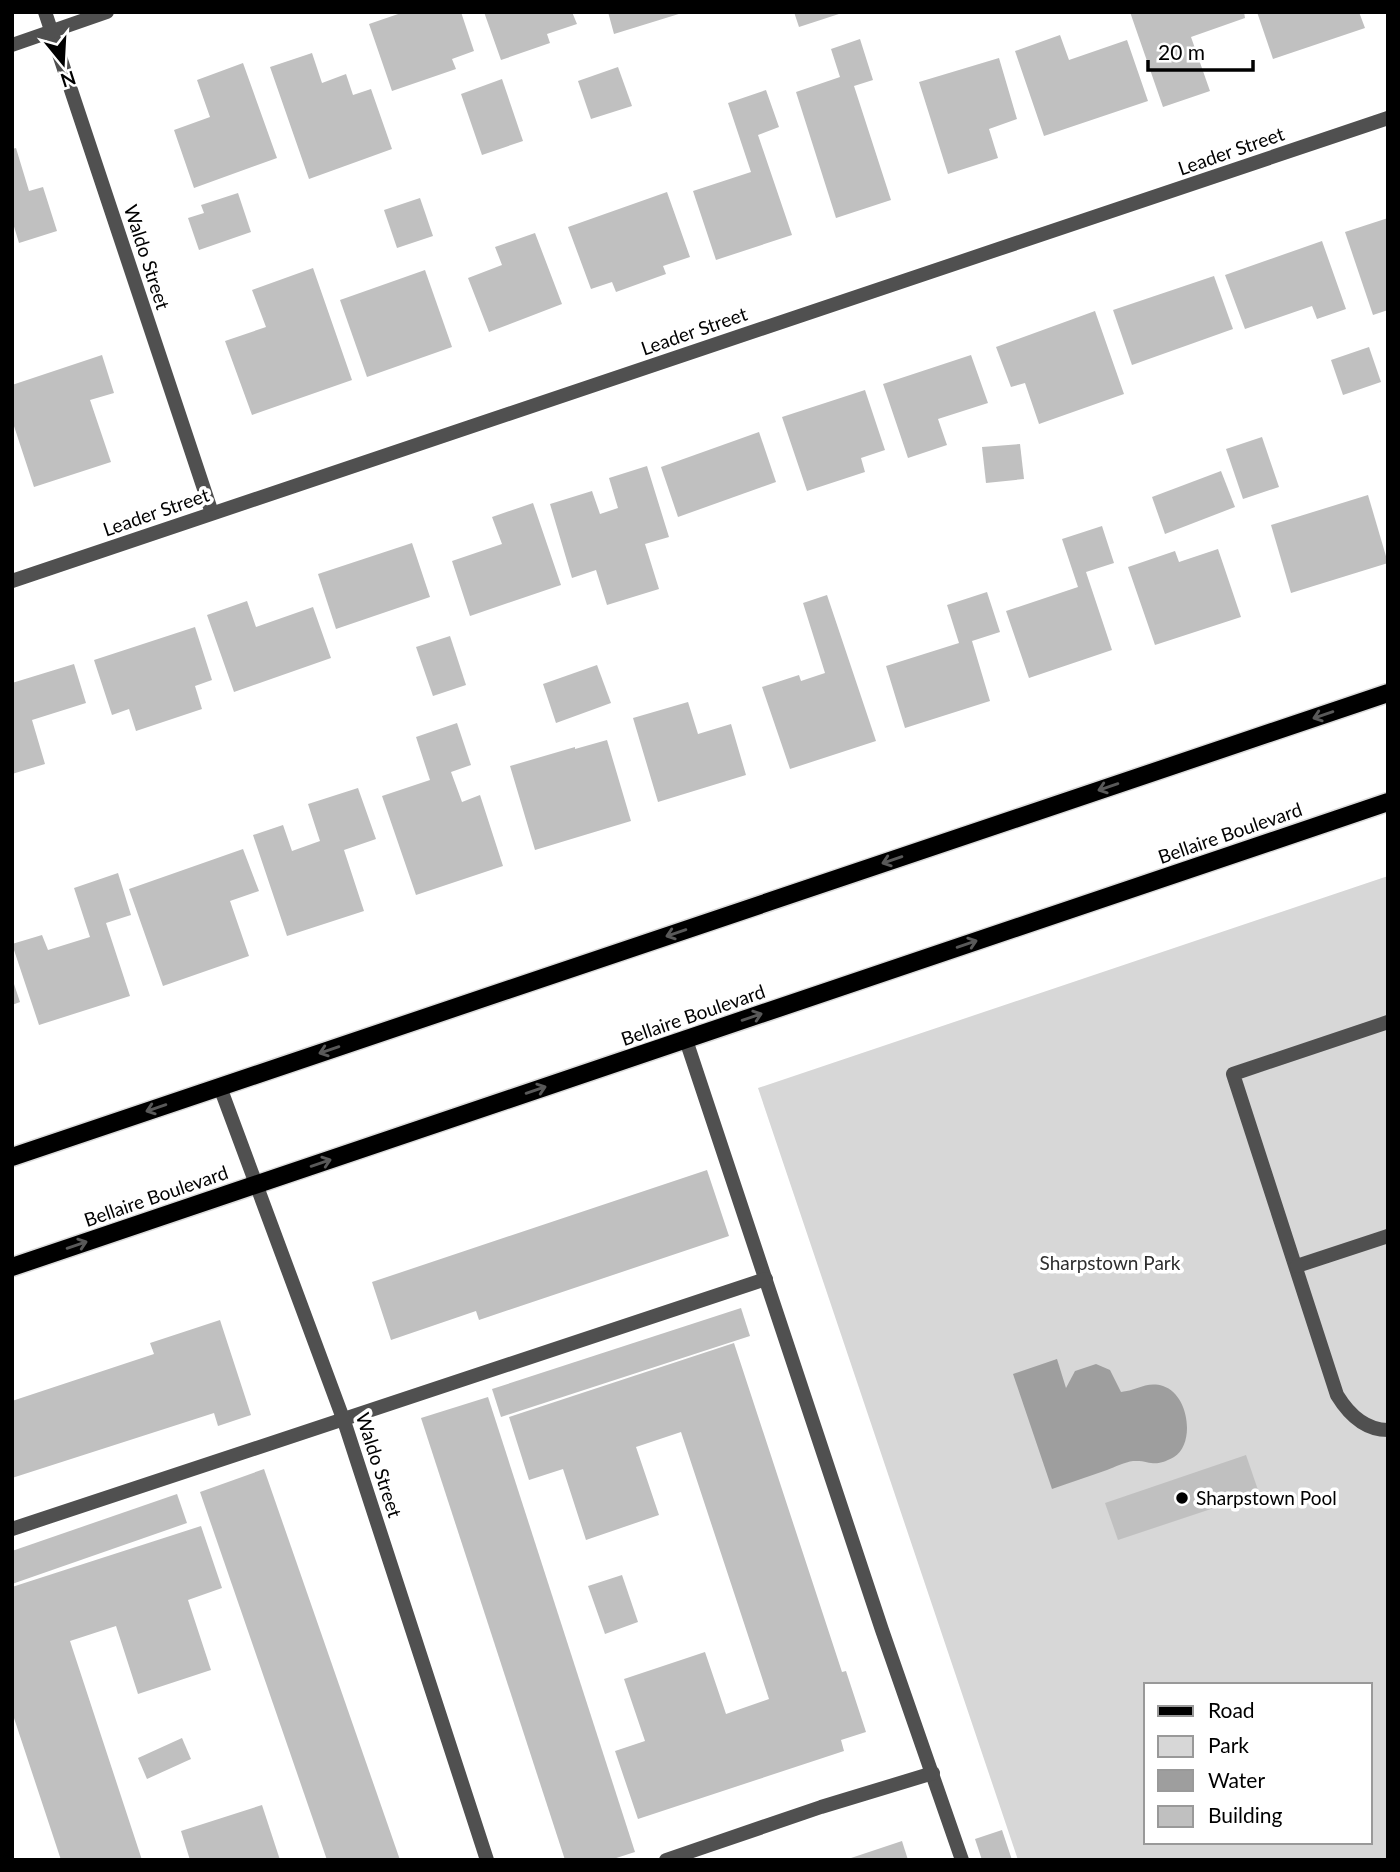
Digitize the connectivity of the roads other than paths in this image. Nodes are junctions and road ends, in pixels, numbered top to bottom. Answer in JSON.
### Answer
{"nodes":[{"id":1,"x":45,"y":12,"type":"edge"},
{"id":2,"x":107,"y":12,"type":"edge"},
{"id":3,"x":51,"y":31,"type":"junction"},
{"id":4,"x":12,"y":44,"type":"edge"},
{"id":5,"x":1388,"y":118,"type":"edge"},
{"id":6,"x":212,"y":513,"type":"junction"},
{"id":7,"x":12,"y":581,"type":"edge"},
{"id":8,"x":1388,"y":693,"type":"edge"},
{"id":9,"x":1388,"y":802,"type":"edge"},
{"id":10,"x":1388,"y":1022,"type":"edge"},
{"id":11,"x":686,"y":1040,"type":"junction"},
{"id":12,"x":220,"y":1087,"type":"junction"},
{"id":13,"x":12,"y":1157,"type":"edge"},
{"id":14,"x":256,"y":1185,"type":"junction"},
{"id":15,"x":1388,"y":1236,"type":"edge"},
{"id":16,"x":1297,"y":1266,"type":"junction"},
{"id":17,"x":12,"y":1267,"type":"edge"},
{"id":18,"x":766,"y":1279,"type":"junction"},
{"id":19,"x":344,"y":1421,"type":"junction"},
{"id":20,"x":1388,"y":1430,"type":"edge"},
{"id":21,"x":12,"y":1529,"type":"edge"},
{"id":22,"x":933,"y":1773,"type":"junction"},
{"id":23,"x":488,"y":1860,"type":"edge"},
{"id":24,"x":666,"y":1860,"type":"edge"},
{"id":25,"x":962,"y":1860,"type":"edge"}],
"edges":[{"from":1,"to":3,"type":"street","name":"Waldo Street"},
{"from":2,"to":3,"type":"street"},
{"from":3,"to":4,"type":"street"},
{"from":3,"to":6,"type":"street","name":"Waldo Street"},
{"from":5,"to":6,"type":"street","name":"Leader Street"},
{"from":6,"to":7,"type":"street","name":"Leader Street"},
{"from":8,"to":12,"type":"main road","one_way":true},
{"from":11,"to":9,"type":"main road","name":"Bellaire Boulevard","one_way":true},
{"from":10,"to":16,"type":"street"},
{"from":14,"to":11,"type":"main road","name":"Bellaire Boulevard","one_way":true},
{"from":11,"to":18,"type":"street"},
{"from":12,"to":13,"type":"main road","one_way":true},
{"from":12,"to":14,"type":"street","name":"Waldo Street"},
{"from":17,"to":14,"type":"main road","name":"Bellaire Boulevard","one_way":true},
{"from":14,"to":19,"type":"street","name":"Waldo Street"},
{"from":15,"to":16,"type":"street"},
{"from":16,"to":20,"type":"street"},
{"from":18,"to":19,"type":"street"},
{"from":18,"to":22,"type":"street"},
{"from":19,"to":21,"type":"street"},
{"from":19,"to":23,"type":"street","name":"Waldo Street"},
{"from":22,"to":24,"type":"street"},
{"from":22,"to":25,"type":"street"}]}
